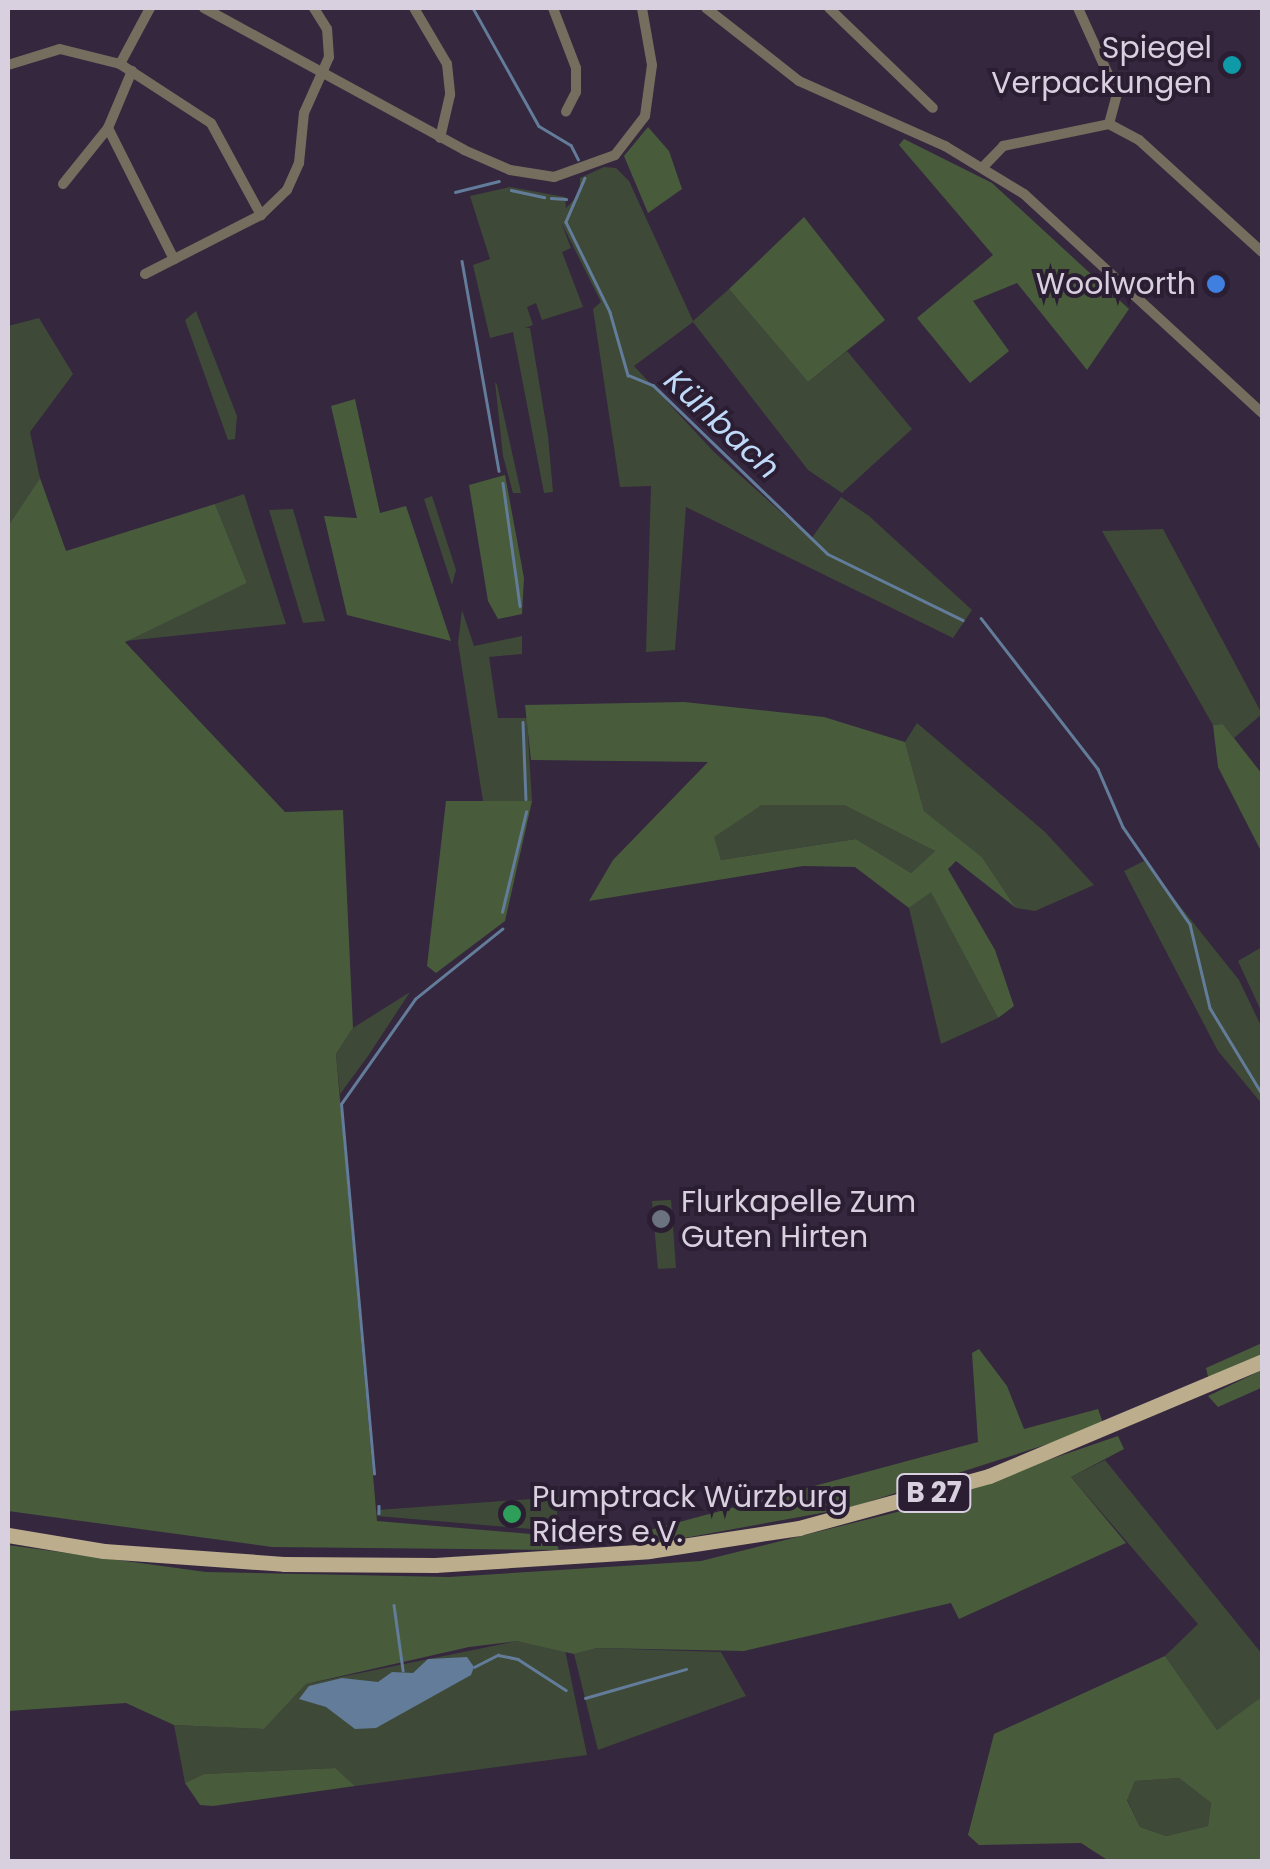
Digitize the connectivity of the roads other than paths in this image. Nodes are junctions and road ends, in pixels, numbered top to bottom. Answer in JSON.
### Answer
{"nodes":[{"id":1,"x":150,"y":8,"type":"edge"},
{"id":2,"x":204,"y":8,"type":"edge"},
{"id":3,"x":314,"y":8,"type":"edge"},
{"id":4,"x":414,"y":8,"type":"edge"},
{"id":5,"x":553,"y":8,"type":"edge"},
{"id":6,"x":642,"y":8,"type":"edge"},
{"id":7,"x":706,"y":8,"type":"edge"},
{"id":8,"x":829,"y":8,"type":"edge"},
{"id":9,"x":1078,"y":8,"type":"edge"},
{"id":10,"x":120,"y":64,"type":"junction"},
{"id":11,"x":8,"y":65,"type":"edge"},
{"id":12,"x":132,"y":71,"type":"junction"},
{"id":13,"x":323,"y":75,"type":"junction"},
{"id":14,"x":933,"y":108,"type":"dead end"},
{"id":15,"x":566,"y":112,"type":"dead end"},
{"id":16,"x":1109,"y":124,"type":"junction"},
{"id":17,"x":108,"y":128,"type":"junction"},
{"id":18,"x":440,"y":138,"type":"junction"},
{"id":19,"x":984,"y":166,"type":"junction"},
{"id":20,"x":63,"y":184,"type":"dead end"},
{"id":21,"x":261,"y":214,"type":"junction"},
{"id":22,"x":1262,"y":252,"type":"edge"},
{"id":23,"x":174,"y":259,"type":"junction"},
{"id":24,"x":144,"y":274,"type":"dead end"},
{"id":25,"x":1262,"y":413,"type":"edge"},
{"id":26,"x":1262,"y":1361,"type":"edge"},
{"id":27,"x":8,"y":1535,"type":"edge"}],
"edges":[{"from":1,"to":10,"type":"street"},
{"from":2,"to":13,"type":"street"},
{"from":3,"to":13,"type":"street"},
{"from":4,"to":18,"type":"street"},
{"from":5,"to":15,"type":"street"},
{"from":6,"to":18,"type":"street"},
{"from":7,"to":19,"type":"street"},
{"from":8,"to":14,"type":"street"},
{"from":9,"to":16,"type":"street"},
{"from":10,"to":11,"type":"street"},
{"from":10,"to":12,"type":"street"},
{"from":12,"to":17,"type":"street"},
{"from":12,"to":21,"type":"street"},
{"from":13,"to":18,"type":"street"},
{"from":13,"to":21,"type":"street"},
{"from":16,"to":19,"type":"street"},
{"from":16,"to":22,"type":"street"},
{"from":17,"to":20,"type":"street"},
{"from":17,"to":23,"type":"street"},
{"from":19,"to":25,"type":"street"},
{"from":21,"to":23,"type":"street"},
{"from":23,"to":24,"type":"street"},
{"from":26,"to":27,"type":"main road","number":"B 27"}]}
